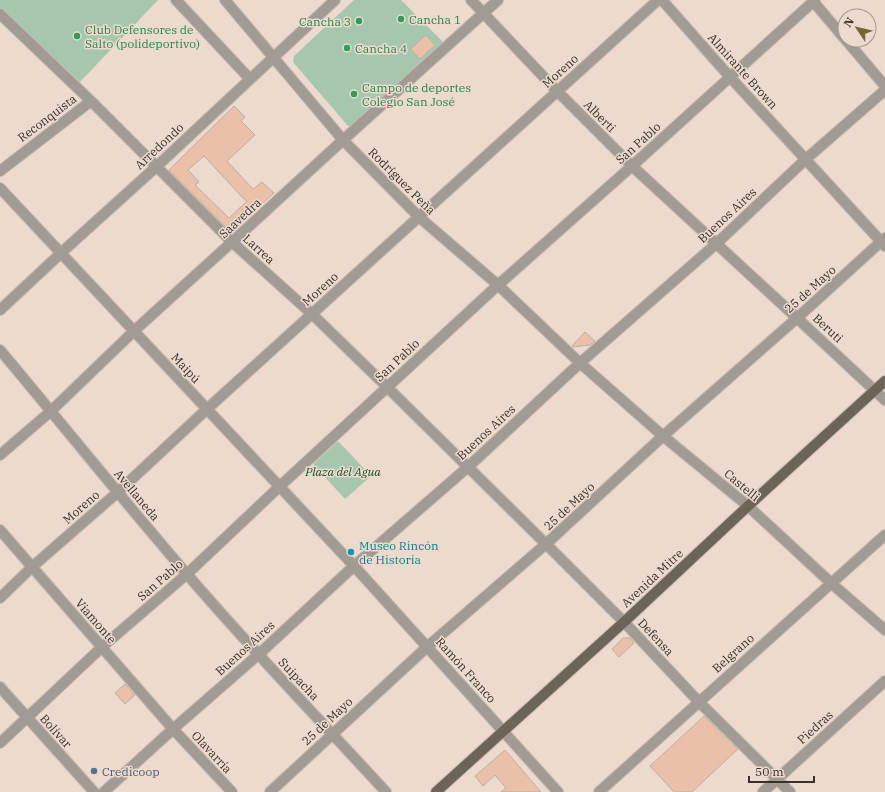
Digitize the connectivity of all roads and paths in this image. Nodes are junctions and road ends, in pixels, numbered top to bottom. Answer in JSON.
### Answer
{"nodes":[{"id":1,"x":176,"y":0,"type":"edge"},
{"id":2,"x":225,"y":0,"type":"edge"},
{"id":3,"x":335,"y":0,"type":"edge"},
{"id":4,"x":471,"y":0,"type":"edge"},
{"id":5,"x":498,"y":0,"type":"edge"},
{"id":6,"x":658,"y":0,"type":"edge"},
{"id":7,"x":662,"y":0,"type":"edge"},
{"id":8,"x":814,"y":0,"type":"edge"},
{"id":9,"x":483,"y":13,"type":"junction"},
{"id":10,"x":0,"y":14,"type":"edge"},
{"id":11,"x":837,"y":29,"type":"edge"},
{"id":12,"x":853,"y":48,"type":"edge"},
{"id":13,"x":272,"y":58,"type":"junction"},
{"id":14,"x":730,"y":77,"type":"junction"},
{"id":15,"x":250,"y":79,"type":"junction"},
{"id":16,"x":885,"y":86,"type":"edge"},
{"id":17,"x":885,"y":90,"type":"edge"},
{"id":18,"x":557,"y":91,"type":"junction"},
{"id":19,"x":91,"y":101,"type":"junction"},
{"id":20,"x":342,"y":140,"type":"junction"},
{"id":21,"x":806,"y":159,"type":"junction"},
{"id":22,"x":632,"y":166,"type":"junction"},
{"id":23,"x":156,"y":167,"type":"junction"},
{"id":24,"x":0,"y":171,"type":"edge"},
{"id":25,"x":0,"y":188,"type":"edge"},
{"id":26,"x":419,"y":217,"type":"junction"},
{"id":27,"x":232,"y":242,"type":"junction"},
{"id":28,"x":884,"y":242,"type":"edge"},
{"id":29,"x":716,"y":244,"type":"junction"},
{"id":30,"x":61,"y":253,"type":"junction"},
{"id":31,"x":498,"y":285,"type":"junction"},
{"id":32,"x":0,"y":310,"type":"edge"},
{"id":33,"x":312,"y":314,"type":"junction"},
{"id":34,"x":797,"y":318,"type":"junction"},
{"id":35,"x":134,"y":331,"type":"junction"},
{"id":36,"x":0,"y":350,"type":"edge"},
{"id":37,"x":580,"y":363,"type":"junction"},
{"id":38,"x":885,"y":381,"type":"edge"},
{"id":39,"x":387,"y":387,"type":"junction"},
{"id":40,"x":875,"y":391,"type":"junction"},
{"id":41,"x":885,"y":400,"type":"edge"},
{"id":42,"x":207,"y":409,"type":"junction"},
{"id":43,"x":51,"y":411,"type":"junction"},
{"id":44,"x":664,"y":436,"type":"junction"},
{"id":45,"x":0,"y":455,"type":"edge"},
{"id":46,"x":468,"y":467,"type":"junction"},
{"id":47,"x":280,"y":486,"type":"junction"},
{"id":48,"x":118,"y":492,"type":"junction"},
{"id":49,"x":748,"y":506,"type":"junction"},
{"id":50,"x":0,"y":530,"type":"edge"},
{"id":51,"x":885,"y":535,"type":"edge"},
{"id":52,"x":546,"y":544,"type":"junction"},
{"id":53,"x":354,"y":566,"type":"junction"},
{"id":54,"x":32,"y":567,"type":"junction"},
{"id":55,"x":186,"y":574,"type":"junction"},
{"id":56,"x":831,"y":583,"type":"junction"},
{"id":57,"x":0,"y":598,"type":"edge"},
{"id":58,"x":624,"y":622,"type":"junction"},
{"id":59,"x":885,"y":630,"type":"edge"},
{"id":60,"x":102,"y":647,"type":"junction"},
{"id":61,"x":427,"y":647,"type":"junction"},
{"id":62,"x":259,"y":654,"type":"junction"},
{"id":63,"x":885,"y":681,"type":"edge"},
{"id":64,"x":0,"y":687,"type":"edge"},
{"id":65,"x":699,"y":702,"type":"junction"},
{"id":66,"x":27,"y":718,"type":"junction"},
{"id":67,"x":173,"y":729,"type":"junction"},
{"id":68,"x":503,"y":730,"type":"junction"},
{"id":69,"x":332,"y":734,"type":"junction"},
{"id":70,"x":0,"y":742,"type":"edge"},
{"id":71,"x":777,"y":779,"type":"junction"},
{"id":72,"x":94,"y":792,"type":"edge"},
{"id":73,"x":104,"y":792,"type":"edge"},
{"id":74,"x":232,"y":792,"type":"edge"},
{"id":75,"x":270,"y":792,"type":"edge"},
{"id":76,"x":386,"y":792,"type":"edge"},
{"id":77,"x":436,"y":792,"type":"edge"},
{"id":78,"x":558,"y":792,"type":"edge"},
{"id":79,"x":599,"y":792,"type":"edge"},
{"id":80,"x":763,"y":792,"type":"edge"},
{"id":81,"x":790,"y":792,"type":"edge"}],
"edges":[{"from":1,"to":15,"type":"street"},
{"from":2,"to":13,"type":"street","name":"Rodríguez Peña"},
{"from":3,"to":13,"type":"street","name":"Arredondo"},
{"from":4,"to":9,"type":"street","name":"Alberti"},
{"from":5,"to":9,"type":"street","name":"Saavedra"},
{"from":6,"to":18,"type":"street","name":"Moreno"},
{"from":7,"to":14,"type":"street","name":"Almirante Brown"},
{"from":8,"to":11,"type":"street"},
{"from":8,"to":14,"type":"street","name":"San Pablo"},
{"from":9,"to":18,"type":"street","name":"Alberti"},
{"from":9,"to":20,"type":"street","name":"Saavedra"},
{"from":10,"to":19,"type":"street","name":"Larrea"},
{"from":12,"to":16,"type":"street"},
{"from":13,"to":15,"type":"street","name":"Arredondo"},
{"from":13,"to":20,"type":"street","name":"Rodríguez Peña"},
{"from":14,"to":21,"type":"street","name":"Almirante Brown"},
{"from":14,"to":22,"type":"street","name":"San Pablo"},
{"from":15,"to":23,"type":"street","name":"Arredondo"},
{"from":17,"to":21,"type":"street","name":"Buenos Aires"},
{"from":18,"to":22,"type":"street","name":"Alberti"},
{"from":18,"to":26,"type":"street","name":"Moreno"},
{"from":19,"to":23,"type":"street","name":"Larrea"},
{"from":19,"to":24,"type":"street","name":"Reconquista"},
{"from":20,"to":26,"type":"street","name":"Rodríguez Peña"},
{"from":20,"to":27,"type":"street","name":"Saavedra"},
{"from":21,"to":28,"type":"street","name":"Almirante Brown"},
{"from":21,"to":29,"type":"street","name":"Buenos Aires"},
{"from":22,"to":29,"type":"street","name":"Alberti"},
{"from":22,"to":31,"type":"street","name":"San Pablo"},
{"from":23,"to":27,"type":"street","name":"Larrea"},
{"from":23,"to":30,"type":"street","name":"Arredondo"},
{"from":25,"to":30,"type":"street","name":"Maipú"},
{"from":26,"to":31,"type":"street","name":"Rodríguez Peña"},
{"from":26,"to":33,"type":"street","name":"Moreno"},
{"from":27,"to":33,"type":"street","name":"Larrea"},
{"from":27,"to":35,"type":"street","name":"Saavedra"},
{"from":28,"to":34,"type":"street","name":"25 de Mayo"},
{"from":29,"to":34,"type":"street","name":"Beruti"},
{"from":29,"to":37,"type":"street","name":"Buenos Aires"},
{"from":30,"to":32,"type":"street","name":"Arredondo"},
{"from":30,"to":35,"type":"street","name":"Maipú"},
{"from":31,"to":37,"type":"street","name":"Rodríguez Peña"},
{"from":31,"to":39,"type":"street","name":"San Pablo"},
{"from":33,"to":39,"type":"street","name":"Larrea"},
{"from":33,"to":42,"type":"street","name":"Moreno"},
{"from":34,"to":40,"type":"street","name":"Beruti"},
{"from":34,"to":44,"type":"street","name":"25 de Mayo"},
{"from":35,"to":42,"type":"street","name":"Maipú"},
{"from":35,"to":43,"type":"street","name":"Saavedra"},
{"from":36,"to":43,"type":"street","name":"Avellaneda"},
{"from":37,"to":44,"type":"street","name":"Castelli"},
{"from":37,"to":46,"type":"street","name":"Buenos Aires"},
{"from":38,"to":40,"type":"main road","name":"Avenida Mitre"},
{"from":39,"to":46,"type":"street","name":"Larrea"},
{"from":39,"to":47,"type":"street","name":"San Pablo"},
{"from":40,"to":41,"type":"street","name":"Beruti"},
{"from":40,"to":49,"type":"main road","name":"Avenida Mitre"},
{"from":42,"to":47,"type":"street","name":"Maipú"},
{"from":42,"to":48,"type":"street","name":"Moreno"},
{"from":43,"to":45,"type":"street","name":"Saavedra"},
{"from":43,"to":48,"type":"street","name":"Avellaneda"},
{"from":44,"to":49,"type":"street","name":"Castelli"},
{"from":44,"to":52,"type":"street","name":"25 de Mayo"},
{"from":46,"to":52,"type":"street","name":"Defensa"},
{"from":46,"to":53,"type":"street","name":"Buenos Aires"},
{"from":47,"to":53,"type":"street","name":"Maipú"},
{"from":47,"to":55,"type":"street","name":"San Pablo"},
{"from":48,"to":54,"type":"street","name":"Moreno"},
{"from":48,"to":55,"type":"street","name":"Avellaneda"},
{"from":49,"to":56,"type":"street","name":"Castelli"},
{"from":49,"to":58,"type":"main road","name":"Avenida Mitre"},
{"from":50,"to":54,"type":"street","name":"Viamonte"},
{"from":51,"to":56,"type":"street","name":"Belgrano"},
{"from":52,"to":58,"type":"street","name":"Defensa"},
{"from":52,"to":61,"type":"street","name":"25 de Mayo"},
{"from":53,"to":61,"type":"street","name":"Ramón Franco"},
{"from":53,"to":62,"type":"street","name":"Buenos Aires"},
{"from":54,"to":57,"type":"street","name":"Moreno"},
{"from":54,"to":60,"type":"street","name":"Viamonte"},
{"from":55,"to":60,"type":"street","name":"San Pablo"},
{"from":55,"to":62,"type":"street","name":"Avellaneda"},
{"from":56,"to":59,"type":"street","name":"Castelli"},
{"from":56,"to":65,"type":"street","name":"Belgrano"},
{"from":58,"to":65,"type":"street","name":"Defensa"},
{"from":58,"to":68,"type":"main road","name":"Avenida Mitre"},
{"from":60,"to":66,"type":"street","name":"San Pablo"},
{"from":60,"to":67,"type":"street","name":"Viamonte"},
{"from":61,"to":68,"type":"street","name":"Ramón Franco"},
{"from":61,"to":69,"type":"street","name":"25 de Mayo"},
{"from":62,"to":67,"type":"street","name":"Buenos Aires"},
{"from":62,"to":69,"type":"street","name":"Suipacha"},
{"from":63,"to":71,"type":"street","name":"Piedras"},
{"from":64,"to":66,"type":"street","name":"Bolívar"},
{"from":65,"to":71,"type":"street","name":"Defensa"},
{"from":65,"to":79,"type":"street","name":"Belgrano"},
{"from":66,"to":70,"type":"street","name":"San Pablo"},
{"from":66,"to":72,"type":"street","name":"Bolívar"},
{"from":67,"to":73,"type":"street","name":"Buenos Aires"},
{"from":67,"to":74,"type":"street","name":"Olavarría"},
{"from":68,"to":77,"type":"main road","name":"Avenida Mitre"},
{"from":68,"to":78,"type":"street","name":"Ramón Franco"},
{"from":69,"to":75,"type":"street","name":"25 de Mayo"},
{"from":69,"to":76,"type":"street","name":"Suipacha"},
{"from":71,"to":80,"type":"street","name":"Piedras"},
{"from":71,"to":81,"type":"street","name":"Defensa"}]}
